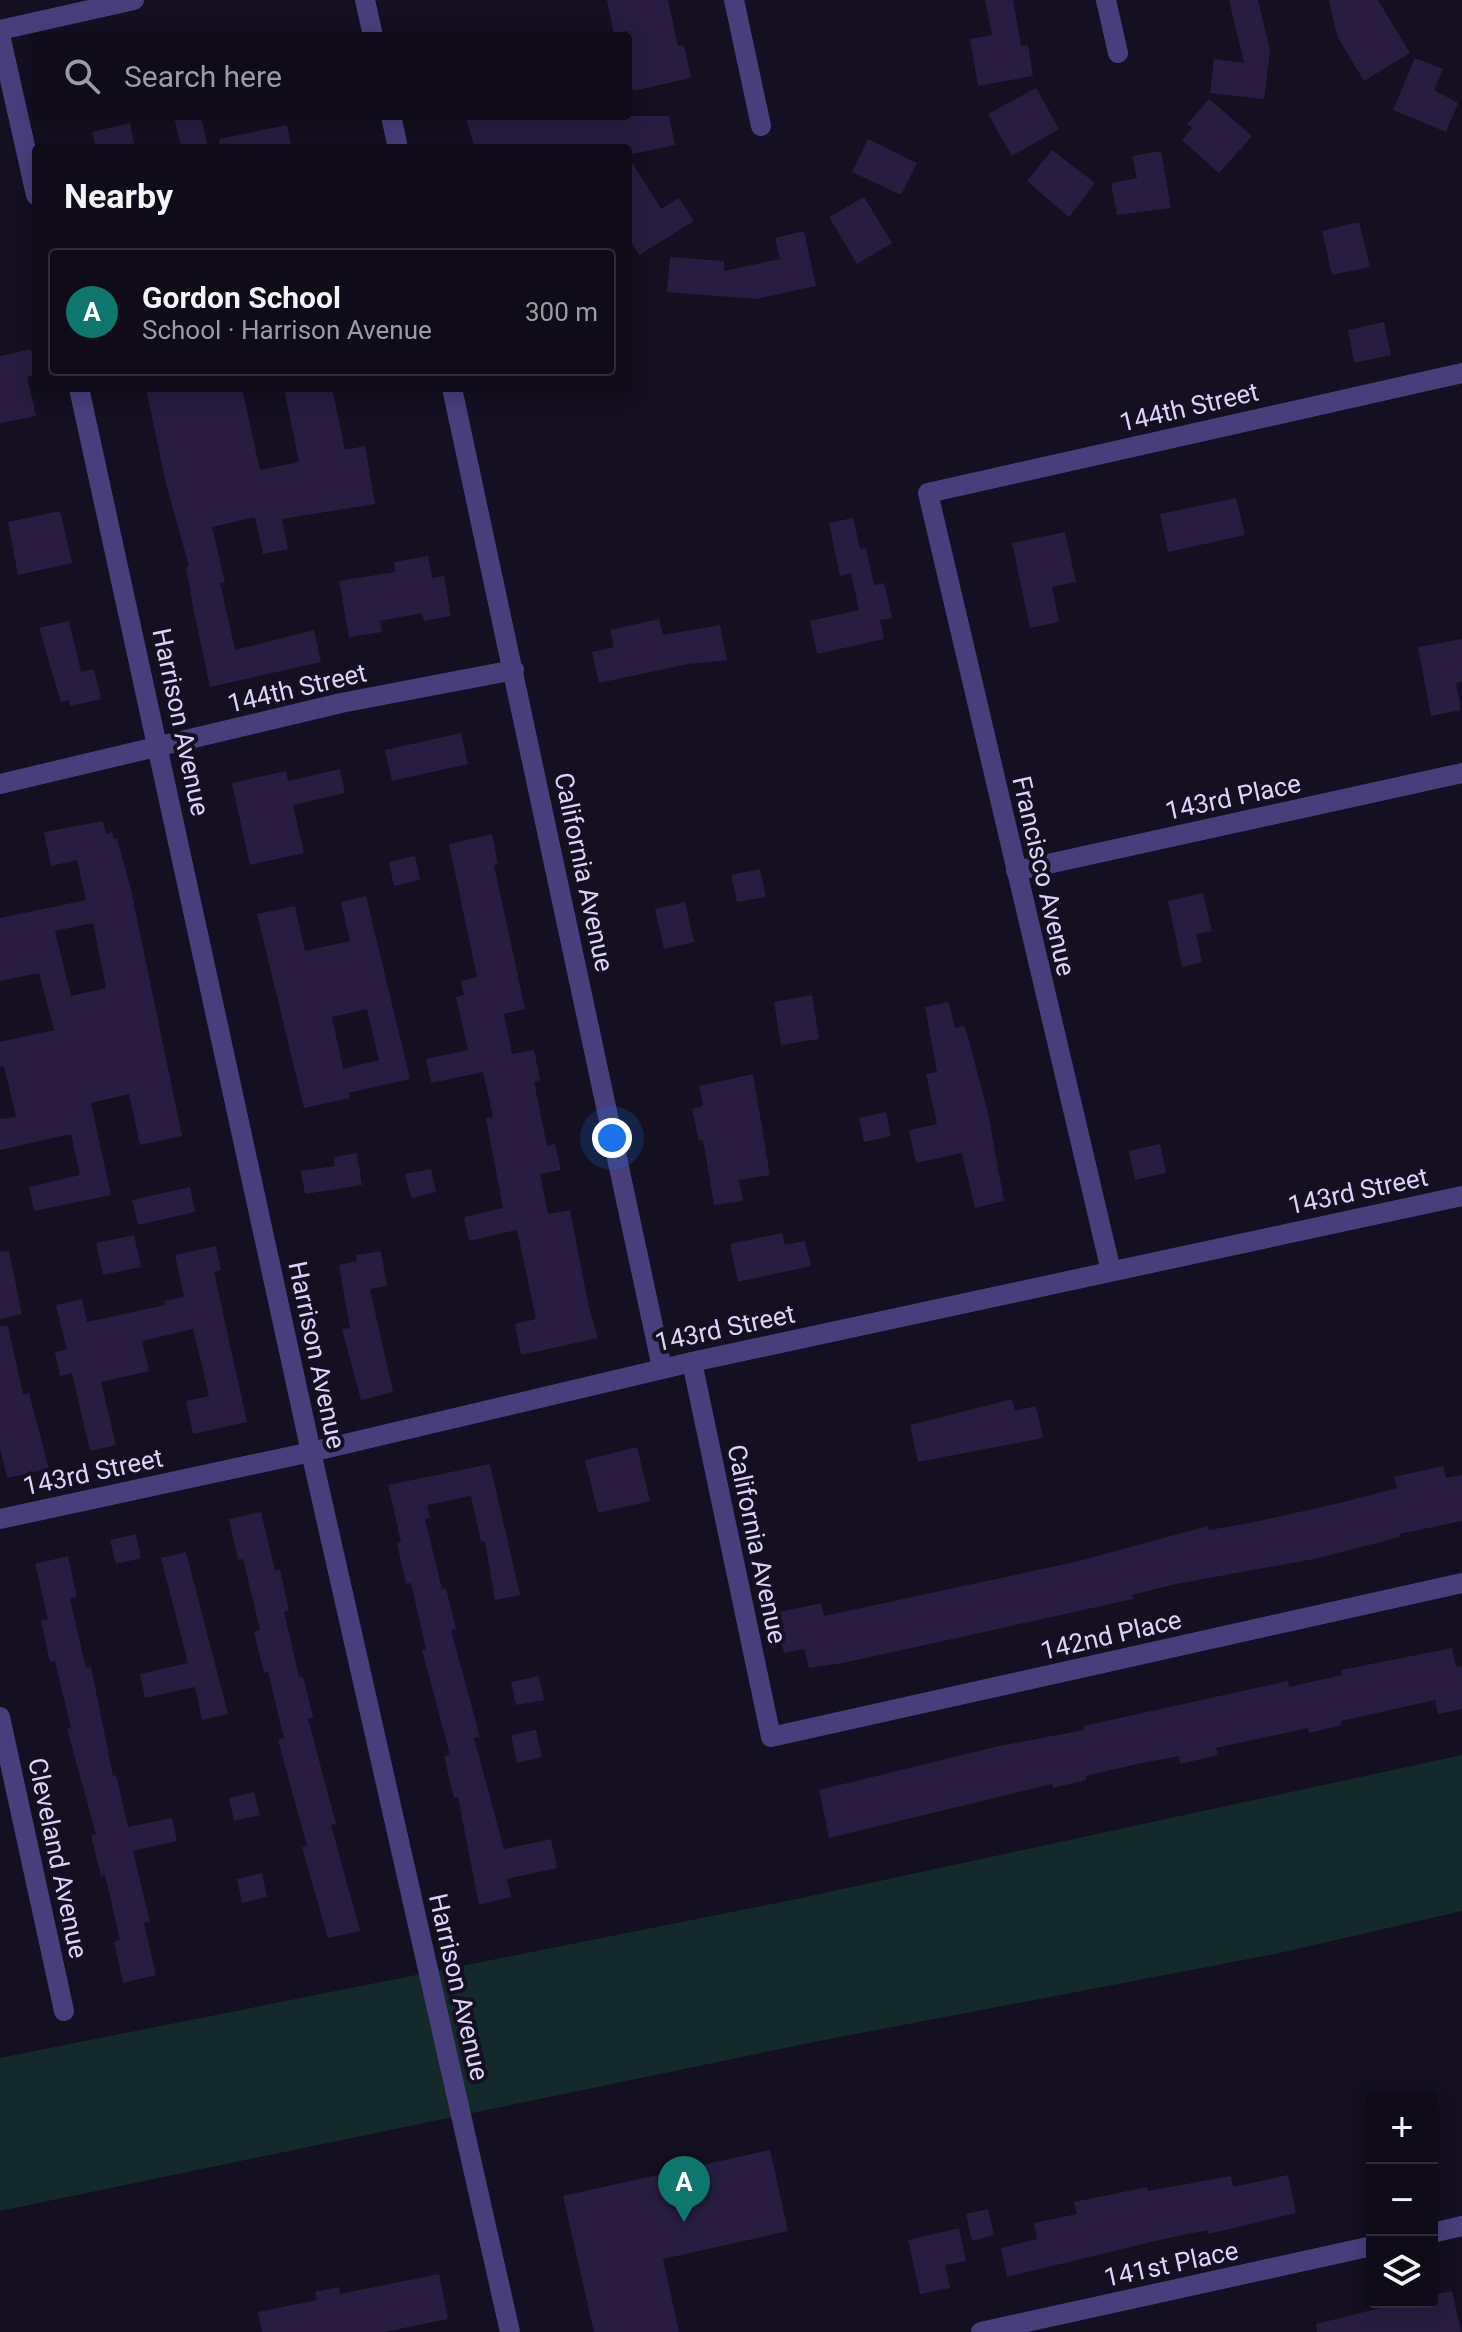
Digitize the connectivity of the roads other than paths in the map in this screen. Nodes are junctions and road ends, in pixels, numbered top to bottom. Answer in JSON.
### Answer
{"nodes":[{"id":1,"x":134,"y":0,"type":"edge"},
{"id":2,"x":365,"y":0,"type":"edge"},
{"id":3,"x":734,"y":0,"type":"edge"},
{"id":4,"x":1106,"y":0,"type":"edge"},
{"id":5,"x":372,"y":32,"type":"edge"},
{"id":6,"x":0,"y":33,"type":"edge"},
{"id":7,"x":1118,"y":53,"type":"dead end"},
{"id":8,"x":392,"y":120,"type":"edge"},
{"id":9,"x":761,"y":126,"type":"dead end"},
{"id":10,"x":397,"y":144,"type":"edge"},
{"id":11,"x":32,"y":177,"type":"edge"},
{"id":12,"x":1462,"y":373,"type":"edge"},
{"id":13,"x":80,"y":392,"type":"edge"},
{"id":14,"x":453,"y":392,"type":"edge"},
{"id":15,"x":928,"y":493,"type":"joint"},
{"id":16,"x":514,"y":670,"type":"junction"},
{"id":17,"x":161,"y":749,"type":"junction"},
{"id":18,"x":1462,"y":773,"type":"edge"},
{"id":19,"x":0,"y":784,"type":"edge"},
{"id":20,"x":1016,"y":871,"type":"junction"},
{"id":21,"x":1462,"y":1196,"type":"edge"},
{"id":22,"x":1111,"y":1271,"type":"junction"},
{"id":23,"x":692,"y":1362,"type":"junction"},
{"id":24,"x":662,"y":1368,"type":"junction"},
{"id":25,"x":311,"y":1452,"type":"junction"},
{"id":26,"x":0,"y":1519,"type":"edge"},
{"id":27,"x":1462,"y":1583,"type":"edge"},
{"id":28,"x":0,"y":1717,"type":"edge"},
{"id":29,"x":771,"y":1737,"type":"joint"},
{"id":30,"x":64,"y":2011,"type":"dead end"},
{"id":31,"x":1462,"y":2226,"type":"edge"},
{"id":32,"x":1438,"y":2232,"type":"edge"},
{"id":33,"x":1366,"y":2247,"type":"edge"},
{"id":34,"x":510,"y":2332,"type":"edge"},
{"id":35,"x":981,"y":2332,"type":"edge"}],
"edges":[{"from":1,"to":6,"type":"street"},
{"from":2,"to":5,"type":"street"},
{"from":3,"to":9,"type":"street"},
{"from":4,"to":7,"type":"street"},
{"from":6,"to":11,"type":"street"},
{"from":8,"to":10,"type":"street"},
{"from":12,"to":15,"type":"street","name":"144th Street"},
{"from":13,"to":17,"type":"street","name":"Harrison Avenue"},
{"from":14,"to":16,"type":"street","name":"California Avenue"},
{"from":15,"to":20,"type":"street","name":"Francisco Avenue"},
{"from":16,"to":17,"type":"street","name":"144th Street"},
{"from":16,"to":24,"type":"street","name":"California Avenue"},
{"from":17,"to":19,"type":"street","name":"144th Street"},
{"from":17,"to":25,"type":"street","name":"Harrison Avenue"},
{"from":18,"to":20,"type":"street","name":"143rd Place"},
{"from":20,"to":22,"type":"street","name":"Francisco Avenue"},
{"from":21,"to":22,"type":"street","name":"143rd Street"},
{"from":22,"to":23,"type":"street","name":"143rd Street"},
{"from":23,"to":24,"type":"street","name":"143rd Street"},
{"from":23,"to":29,"type":"street","name":"California Avenue"},
{"from":24,"to":25,"type":"street","name":"143rd Street"},
{"from":25,"to":26,"type":"street","name":"143rd Street"},
{"from":25,"to":34,"type":"street","name":"Harrison Avenue"},
{"from":27,"to":29,"type":"street","name":"142nd Place"},
{"from":28,"to":30,"type":"street","name":"Cleveland Avenue"},
{"from":31,"to":32,"type":"street"},
{"from":33,"to":35,"type":"street","name":"141st Place"}]}
